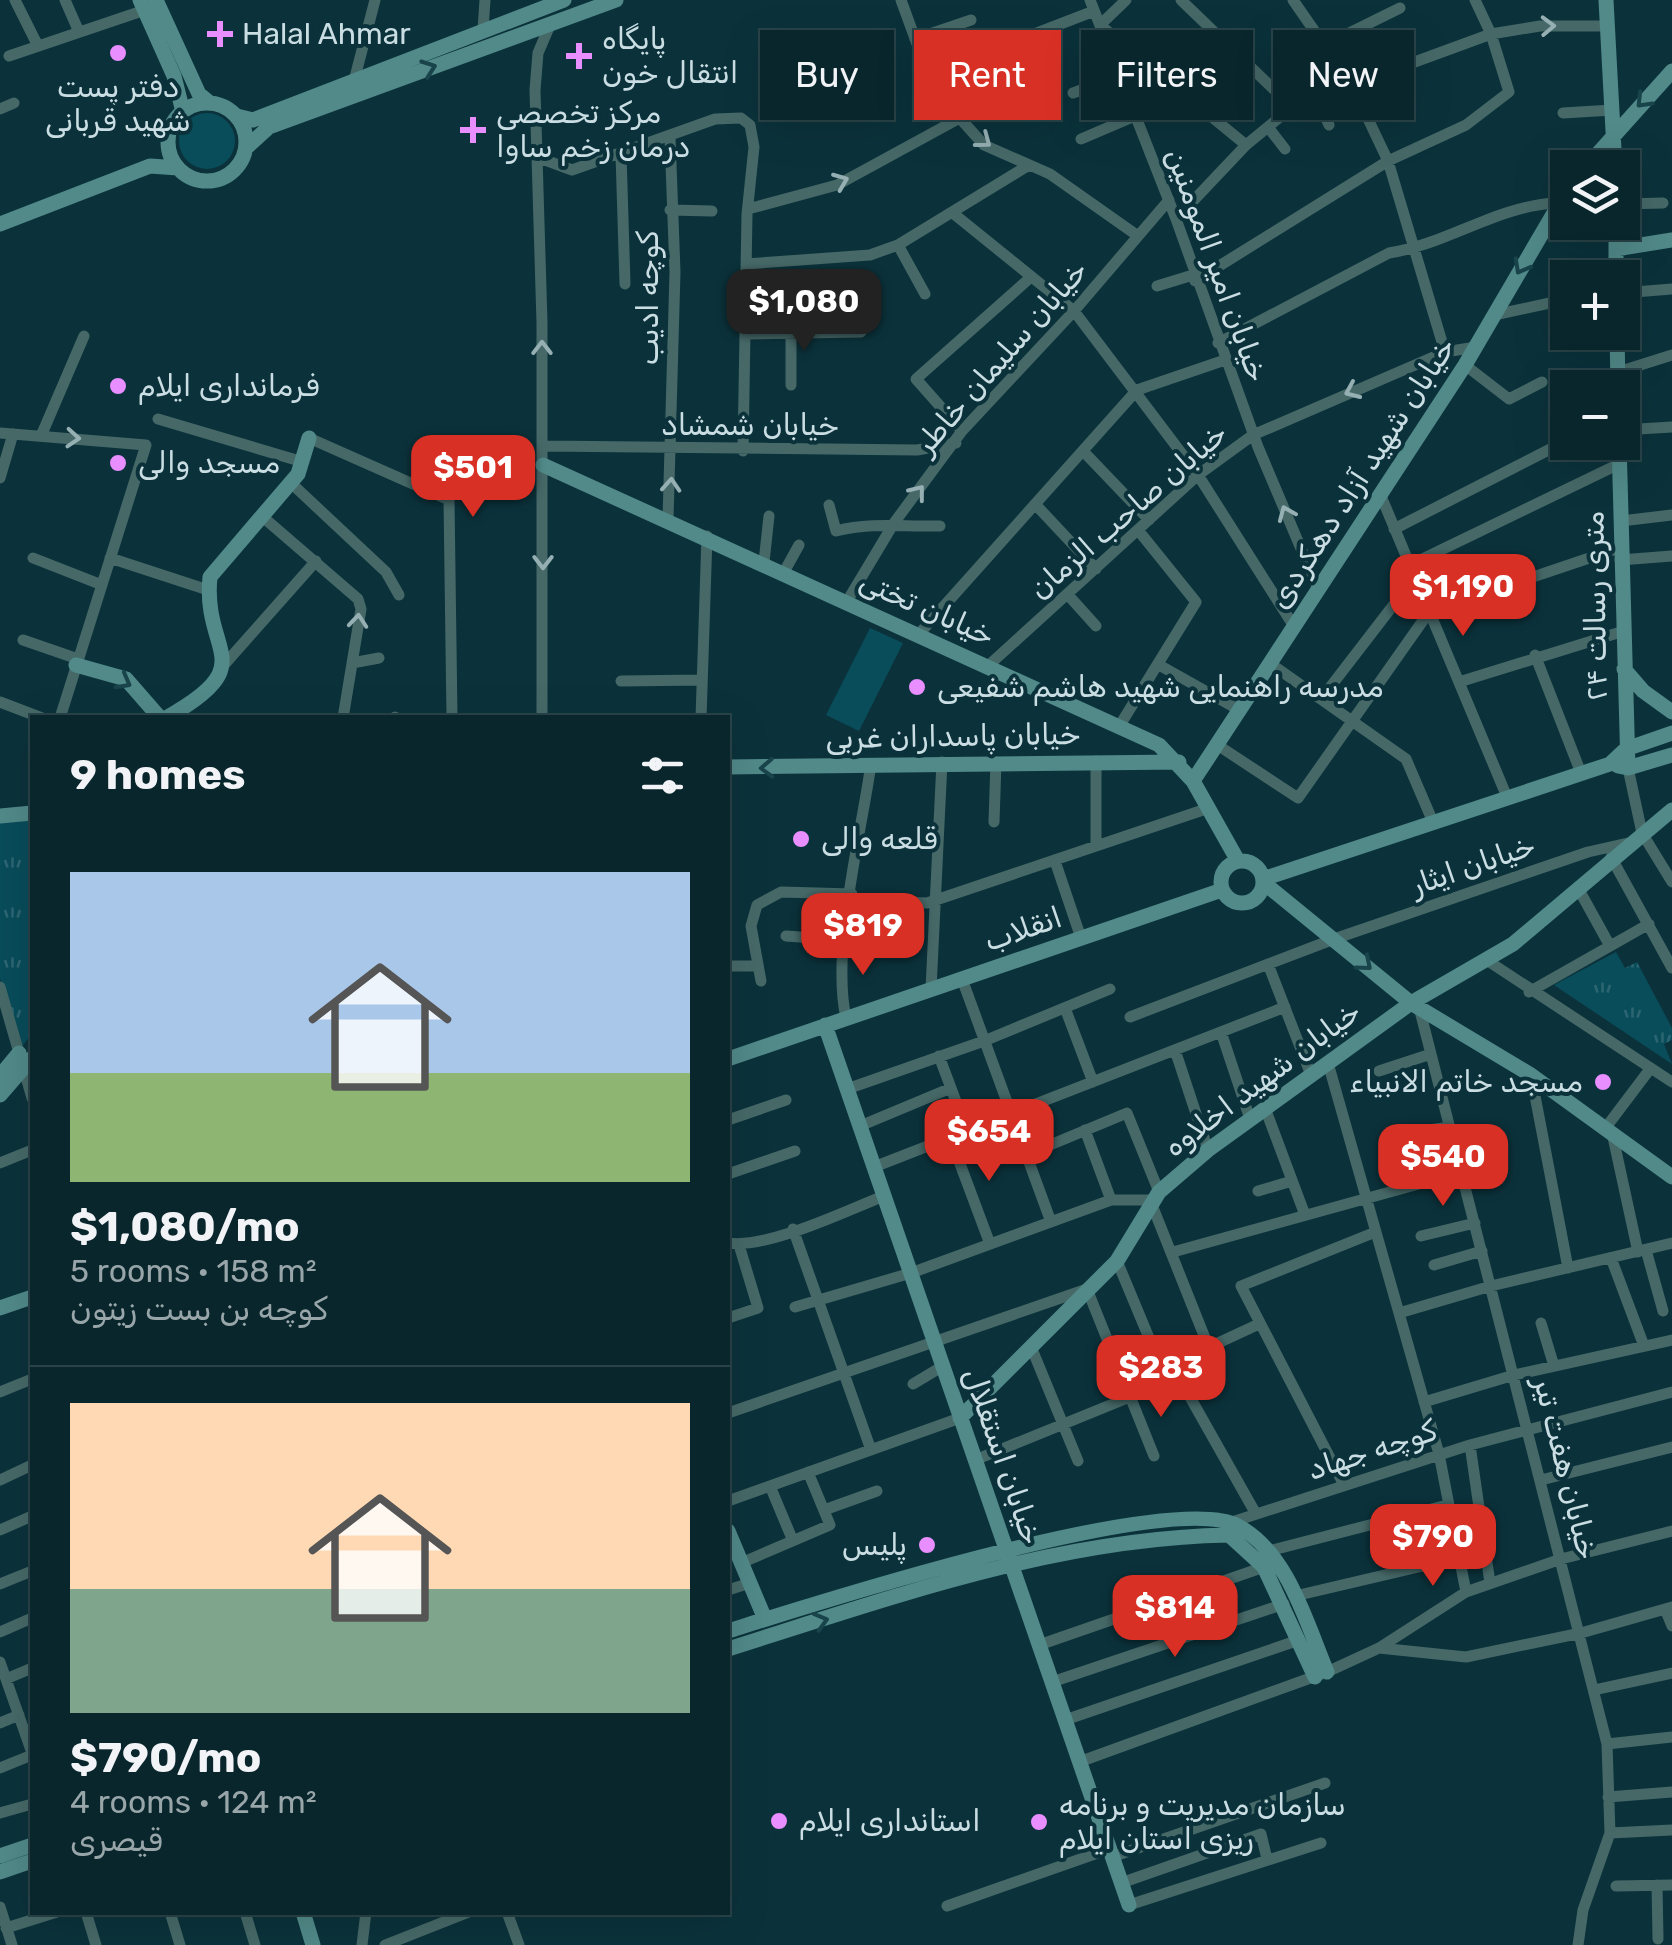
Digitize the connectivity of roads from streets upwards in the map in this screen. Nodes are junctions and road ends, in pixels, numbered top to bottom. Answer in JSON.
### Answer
{"nodes":[{"id":1,"x":15,"y":0,"type":"edge"},
{"id":2,"x":64,"y":0,"type":"edge"},
{"id":3,"x":375,"y":0,"type":"edge"},
{"id":4,"x":485,"y":0,"type":"edge"},
{"id":5,"x":564,"y":0,"type":"edge"},
{"id":6,"x":616,"y":0,"type":"edge"},
{"id":7,"x":901,"y":0,"type":"edge"},
{"id":8,"x":1126,"y":0,"type":"edge"},
{"id":9,"x":1181,"y":0,"type":"edge"},
{"id":10,"x":1292,"y":0,"type":"edge"},
{"id":11,"x":1475,"y":0,"type":"edge"},
{"id":12,"x":1606,"y":0,"type":"edge"},
{"id":13,"x":147,"y":3,"type":"edge"},
{"id":14,"x":1092,"y":6,"type":"edge"},
{"id":15,"x":1400,"y":8,"type":"dead end"},
{"id":16,"x":972,"y":20,"type":"dead end"},
{"id":17,"x":550,"y":25,"type":"junction"},
{"id":18,"x":1100,"y":25,"type":"junction"},
{"id":19,"x":1606,"y":26,"type":"junction"},
{"id":20,"x":483,"y":30,"type":"junction"},
{"id":21,"x":943,"y":30,"type":"edge"},
{"id":22,"x":1041,"y":30,"type":"edge"},
{"id":23,"x":1102,"y":30,"type":"edge"},
{"id":24,"x":1314,"y":30,"type":"edge"},
{"id":25,"x":1357,"y":30,"type":"edge"},
{"id":26,"x":79,"y":32,"type":"junction"},
{"id":27,"x":914,"y":34,"type":"edge"},
{"id":28,"x":1491,"y":34,"type":"junction"},
{"id":29,"x":38,"y":46,"type":"junction"},
{"id":30,"x":9,"y":56,"type":"dead end"},
{"id":31,"x":1414,"y":62,"type":"edge"},
{"id":32,"x":1672,"y":71,"type":"edge"},
{"id":33,"x":354,"y":80,"type":"junction"},
{"id":34,"x":1273,"y":88,"type":"edge"},
{"id":35,"x":1081,"y":90,"type":"edge"},
{"id":36,"x":1073,"y":93,"type":"dead end"},
{"id":37,"x":14,"y":103,"type":"dead end"},
{"id":38,"x":210,"y":103,"type":"junction"},
{"id":39,"x":0,"y":109,"type":"edge"},
{"id":40,"x":1612,"y":110,"type":"junction"},
{"id":41,"x":183,"y":112,"type":"junction"},
{"id":42,"x":1564,"y":113,"type":"dead end"},
{"id":43,"x":237,"y":116,"type":"junction"},
{"id":44,"x":274,"y":118,"type":"junction"},
{"id":45,"x":953,"y":120,"type":"edge"},
{"id":46,"x":961,"y":120,"type":"edge"},
{"id":47,"x":1126,"y":120,"type":"edge"},
{"id":48,"x":1138,"y":120,"type":"edge"},
{"id":49,"x":1276,"y":120,"type":"edge"},
{"id":50,"x":1327,"y":120,"type":"edge"},
{"id":51,"x":1369,"y":120,"type":"edge"},
{"id":52,"x":1330,"y":126,"type":"dead end"},
{"id":53,"x":1268,"y":127,"type":"junction"},
{"id":54,"x":1614,"y":132,"type":"junction"},
{"id":55,"x":670,"y":137,"type":"junction"},
{"id":56,"x":1081,"y":138,"type":"dead end"},
{"id":57,"x":168,"y":144,"type":"junction"},
{"id":58,"x":1246,"y":145,"type":"junction"},
{"id":59,"x":246,"y":148,"type":"junction"},
{"id":60,"x":1284,"y":149,"type":"dead end"},
{"id":61,"x":1600,"y":150,"type":"edge"},
{"id":62,"x":1614,"y":150,"type":"edge"},
{"id":63,"x":622,"y":154,"type":"junction"},
{"id":64,"x":537,"y":158,"type":"junction"},
{"id":65,"x":1388,"y":161,"type":"junction"},
{"id":66,"x":1029,"y":165,"type":"junction"},
{"id":67,"x":150,"y":166,"type":"junction"},
{"id":68,"x":178,"y":168,"type":"junction"},
{"id":69,"x":1169,"y":200,"type":"junction"},
{"id":70,"x":1663,"y":202,"type":"dead end"},
{"id":71,"x":1550,"y":203,"type":"edge"},
{"id":72,"x":1640,"y":203,"type":"edge"},
{"id":73,"x":748,"y":208,"type":"junction"},
{"id":74,"x":671,"y":210,"type":"junction"},
{"id":75,"x":712,"y":211,"type":"dead end"},
{"id":76,"x":954,"y":214,"type":"junction"},
{"id":77,"x":1550,"y":214,"type":"edge"},
{"id":78,"x":1176,"y":219,"type":"junction"},
{"id":79,"x":0,"y":224,"type":"edge"},
{"id":80,"x":1138,"y":236,"type":"junction"},
{"id":81,"x":1616,"y":240,"type":"edge"},
{"id":82,"x":1672,"y":240,"type":"edge"},
{"id":83,"x":898,"y":246,"type":"junction"},
{"id":84,"x":1414,"y":249,"type":"junction"},
{"id":85,"x":1616,"y":249,"type":"junction"},
{"id":86,"x":1616,"y":260,"type":"edge"},
{"id":87,"x":746,"y":264,"type":"junction"},
{"id":88,"x":1031,"y":277,"type":"junction"},
{"id":89,"x":1194,"y":278,"type":"junction"},
{"id":90,"x":625,"y":284,"type":"dead end"},
{"id":91,"x":1157,"y":286,"type":"dead end"},
{"id":92,"x":1672,"y":288,"type":"edge"},
{"id":93,"x":1640,"y":291,"type":"edge"},
{"id":94,"x":925,"y":294,"type":"dead end"},
{"id":95,"x":1550,"y":303,"type":"edge"},
{"id":96,"x":1074,"y":312,"type":"junction"},
{"id":97,"x":1494,"y":314,"type":"junction"},
{"id":98,"x":861,"y":332,"type":"dead end"},
{"id":99,"x":790,"y":333,"type":"junction"},
{"id":100,"x":746,"y":334,"type":"junction"},
{"id":101,"x":84,"y":336,"type":"dead end"},
{"id":102,"x":1218,"y":343,"type":"junction"},
{"id":103,"x":1476,"y":346,"type":"junction"},
{"id":104,"x":1445,"y":352,"type":"junction"},
{"id":105,"x":1672,"y":356,"type":"edge"},
{"id":106,"x":1225,"y":360,"type":"junction"},
{"id":107,"x":1465,"y":365,"type":"junction"},
{"id":108,"x":1640,"y":370,"type":"edge"},
{"id":109,"x":1542,"y":382,"type":"dead end"},
{"id":110,"x":791,"y":386,"type":"dead end"},
{"id":111,"x":1137,"y":390,"type":"junction"},
{"id":112,"x":158,"y":419,"type":"dead end"},
{"id":113,"x":1672,"y":427,"type":"edge"},
{"id":114,"x":1640,"y":429,"type":"edge"},
{"id":115,"x":7,"y":433,"type":"edge"},
{"id":116,"x":1254,"y":435,"type":"junction"},
{"id":117,"x":41,"y":436,"type":"junction"},
{"id":118,"x":959,"y":437,"type":"junction"},
{"id":119,"x":309,"y":438,"type":"joint"},
{"id":120,"x":543,"y":446,"type":"junction"},
{"id":121,"x":1550,"y":449,"type":"edge"},
{"id":122,"x":674,"y":451,"type":"junction"},
{"id":123,"x":744,"y":451,"type":"junction"},
{"id":124,"x":1083,"y":451,"type":"junction"},
{"id":125,"x":1619,"y":460,"type":"edge"},
{"id":126,"x":304,"y":462,"type":"junction"},
{"id":127,"x":1619,"y":464,"type":"junction"},
{"id":128,"x":543,"y":465,"type":"junction"},
{"id":129,"x":1198,"y":475,"type":"junction"},
{"id":130,"x":0,"y":478,"type":"edge"},
{"id":131,"x":291,"y":484,"type":"junction"},
{"id":132,"x":1380,"y":496,"type":"junction"},
{"id":133,"x":1035,"y":504,"type":"junction"},
{"id":134,"x":829,"y":505,"type":"dead end"},
{"id":135,"x":1672,"y":515,"type":"edge"},
{"id":136,"x":769,"y":516,"type":"dead end"},
{"id":137,"x":264,"y":518,"type":"junction"},
{"id":138,"x":668,"y":519,"type":"junction"},
{"id":139,"x":1149,"y":520,"type":"junction"},
{"id":140,"x":1621,"y":521,"type":"junction"},
{"id":141,"x":940,"y":526,"type":"dead end"},
{"id":142,"x":892,"y":527,"type":"junction"},
{"id":143,"x":1394,"y":528,"type":"junction"},
{"id":144,"x":1138,"y":530,"type":"junction"},
{"id":145,"x":706,"y":536,"type":"junction"},
{"id":146,"x":798,"y":544,"type":"dead end"},
{"id":147,"x":1619,"y":554,"type":"junction"},
{"id":148,"x":1672,"y":556,"type":"edge"},
{"id":149,"x":33,"y":558,"type":"dead end"},
{"id":150,"x":110,"y":558,"type":"junction"},
{"id":151,"x":316,"y":561,"type":"junction"},
{"id":152,"x":764,"y":562,"type":"junction"},
{"id":153,"x":1096,"y":570,"type":"junction"},
{"id":154,"x":1412,"y":571,"type":"junction"},
{"id":155,"x":784,"y":572,"type":"junction"},
{"id":156,"x":102,"y":585,"type":"junction"},
{"id":157,"x":208,"y":590,"type":"junction"},
{"id":158,"x":1319,"y":591,"type":"junction"},
{"id":159,"x":399,"y":595,"type":"dead end"},
{"id":160,"x":1069,"y":596,"type":"junction"},
{"id":161,"x":846,"y":603,"type":"junction"},
{"id":162,"x":1429,"y":612,"type":"junction"},
{"id":163,"x":1096,"y":626,"type":"dead end"},
{"id":164,"x":1294,"y":628,"type":"junction"},
{"id":165,"x":1624,"y":631,"type":"junction"},
{"id":166,"x":919,"y":634,"type":"junction"},
{"id":167,"x":24,"y":640,"type":"dead end"},
{"id":168,"x":1535,"y":655,"type":"junction"},
{"id":169,"x":380,"y":658,"type":"dead end"},
{"id":170,"x":77,"y":662,"type":"junction"},
{"id":171,"x":352,"y":662,"type":"junction"},
{"id":172,"x":1271,"y":664,"type":"junction"},
{"id":173,"x":989,"y":665,"type":"junction"},
{"id":174,"x":1159,"y":665,"type":"junction"},
{"id":175,"x":223,"y":666,"type":"junction"},
{"id":176,"x":1624,"y":669,"type":"junction"},
{"id":177,"x":702,"y":680,"type":"junction"},
{"id":178,"x":621,"y":681,"type":"dead end"},
{"id":179,"x":1459,"y":682,"type":"junction"},
{"id":180,"x":1320,"y":699,"type":"junction"},
{"id":181,"x":0,"y":702,"type":"edge"},
{"id":182,"x":1241,"y":711,"type":"junction"},
{"id":183,"x":1672,"y":712,"type":"edge"},
{"id":184,"x":34,"y":715,"type":"edge"},
{"id":185,"x":61,"y":715,"type":"edge"},
{"id":186,"x":160,"y":715,"type":"edge"},
{"id":187,"x":168,"y":715,"type":"edge"},
{"id":188,"x":344,"y":715,"type":"edge"},
{"id":189,"x":452,"y":715,"type":"edge"},
{"id":190,"x":542,"y":715,"type":"edge"},
{"id":191,"x":701,"y":715,"type":"edge"},
{"id":192,"x":1354,"y":723,"type":"junction"},
{"id":193,"x":1120,"y":724,"type":"junction"},
{"id":194,"x":1672,"y":733,"type":"edge"},
{"id":195,"x":1218,"y":746,"type":"junction"},
{"id":196,"x":1626,"y":749,"type":"junction"},
{"id":197,"x":1672,"y":755,"type":"edge"},
{"id":198,"x":1096,"y":761,"type":"junction"},
{"id":199,"x":942,"y":762,"type":"junction"},
{"id":200,"x":996,"y":762,"type":"junction"},
{"id":201,"x":1179,"y":762,"type":"junction"},
{"id":202,"x":871,"y":764,"type":"junction"},
{"id":203,"x":1610,"y":764,"type":"junction"},
{"id":204,"x":730,"y":767,"type":"edge"},
{"id":205,"x":1628,"y":768,"type":"junction"},
{"id":206,"x":1581,"y":773,"type":"junction"},
{"id":207,"x":1193,"y":781,"type":"junction"},
{"id":208,"x":1507,"y":798,"type":"junction"},
{"id":209,"x":1209,"y":808,"type":"junction"},
{"id":210,"x":30,"y":810,"type":"edge"},
{"id":211,"x":1672,"y":810,"type":"edge"},
{"id":212,"x":0,"y":816,"type":"edge"},
{"id":213,"x":994,"y":822,"type":"dead end"},
{"id":214,"x":1433,"y":822,"type":"junction"},
{"id":215,"x":1642,"y":832,"type":"junction"},
{"id":216,"x":1628,"y":844,"type":"junction"},
{"id":217,"x":1096,"y":846,"type":"junction"},
{"id":218,"x":1611,"y":857,"type":"junction"},
{"id":219,"x":1055,"y":860,"type":"junction"},
{"id":220,"x":1238,"y":861,"type":"junction"},
{"id":221,"x":1264,"y":881,"type":"junction"},
{"id":222,"x":1672,"y":882,"type":"edge"},
{"id":223,"x":1578,"y":888,"type":"junction"},
{"id":224,"x":1222,"y":890,"type":"junction"},
{"id":225,"x":852,"y":897,"type":"junction"},
{"id":226,"x":934,"y":900,"type":"junction"},
{"id":227,"x":1650,"y":924,"type":"junction"},
{"id":228,"x":786,"y":936,"type":"dead end"},
{"id":229,"x":1081,"y":938,"type":"junction"},
{"id":230,"x":1334,"y":939,"type":"junction"},
{"id":231,"x":846,"y":940,"type":"junction"},
{"id":232,"x":882,"y":943,"type":"dead end"},
{"id":233,"x":1610,"y":946,"type":"junction"},
{"id":234,"x":1488,"y":961,"type":"junction"},
{"id":235,"x":1268,"y":964,"type":"junction"},
{"id":236,"x":730,"y":966,"type":"edge"},
{"id":237,"x":758,"y":966,"type":"junction"},
{"id":238,"x":1672,"y":968,"type":"edge"},
{"id":239,"x":962,"y":979,"type":"junction"},
{"id":240,"x":761,"y":981,"type":"dead end"},
{"id":241,"x":0,"y":988,"type":"edge"},
{"id":242,"x":931,"y":989,"type":"junction"},
{"id":243,"x":1110,"y":989,"type":"dead end"},
{"id":244,"x":1530,"y":992,"type":"junction"},
{"id":245,"x":1415,"y":1005,"type":"junction"},
{"id":246,"x":1284,"y":1007,"type":"junction"},
{"id":247,"x":1065,"y":1008,"type":"junction"},
{"id":248,"x":1130,"y":1016,"type":"dead end"},
{"id":249,"x":846,"y":1018,"type":"junction"},
{"id":250,"x":825,"y":1025,"type":"junction"},
{"id":251,"x":1221,"y":1032,"type":"junction"},
{"id":252,"x":984,"y":1042,"type":"junction"},
{"id":253,"x":1175,"y":1050,"type":"junction"},
{"id":254,"x":1431,"y":1054,"type":"junction"},
{"id":255,"x":940,"y":1056,"type":"junction"},
{"id":256,"x":730,"y":1058,"type":"edge"},
{"id":257,"x":24,"y":1061,"type":"edge"},
{"id":258,"x":1328,"y":1063,"type":"junction"},
{"id":259,"x":1650,"y":1069,"type":"junction"},
{"id":260,"x":1379,"y":1071,"type":"dead end"},
{"id":261,"x":1311,"y":1075,"type":"junction"},
{"id":262,"x":1531,"y":1075,"type":"junction"},
{"id":263,"x":0,"y":1076,"type":"edge"},
{"id":264,"x":1671,"y":1080,"type":"edge"},
{"id":265,"x":1093,"y":1082,"type":"junction"},
{"id":266,"x":951,"y":1088,"type":"junction"},
{"id":267,"x":30,"y":1089,"type":"edge"},
{"id":268,"x":847,"y":1089,"type":"junction"},
{"id":269,"x":0,"y":1095,"type":"edge"},
{"id":270,"x":786,"y":1100,"type":"dead end"},
{"id":271,"x":1265,"y":1108,"type":"junction"},
{"id":272,"x":1010,"y":1114,"type":"junction"},
{"id":273,"x":730,"y":1119,"type":"edge"},
{"id":274,"x":1250,"y":1119,"type":"junction"},
{"id":275,"x":860,"y":1126,"type":"junction"},
{"id":276,"x":1450,"y":1127,"type":"junction"},
{"id":277,"x":1085,"y":1130,"type":"junction"},
{"id":278,"x":967,"y":1131,"type":"junction"},
{"id":279,"x":1609,"y":1134,"type":"junction"},
{"id":280,"x":1394,"y":1135,"type":"dead end"},
{"id":281,"x":950,"y":1138,"type":"junction"},
{"id":282,"x":1208,"y":1150,"type":"junction"},
{"id":283,"x":30,"y":1151,"type":"edge"},
{"id":284,"x":795,"y":1152,"type":"dead end"},
{"id":285,"x":1026,"y":1155,"type":"junction"},
{"id":286,"x":0,"y":1164,"type":"edge"},
{"id":287,"x":874,"y":1167,"type":"junction"},
{"id":288,"x":1462,"y":1172,"type":"junction"},
{"id":289,"x":730,"y":1173,"type":"edge"},
{"id":290,"x":1672,"y":1177,"type":"edge"},
{"id":291,"x":1292,"y":1180,"type":"junction"},
{"id":292,"x":1258,"y":1191,"type":"dead end"},
{"id":293,"x":884,"y":1196,"type":"junction"},
{"id":294,"x":1154,"y":1196,"type":"junction"},
{"id":295,"x":1369,"y":1198,"type":"junction"},
{"id":296,"x":1111,"y":1200,"type":"junction"},
{"id":297,"x":1304,"y":1215,"type":"junction"},
{"id":298,"x":1051,"y":1222,"type":"junction"},
{"id":299,"x":1475,"y":1223,"type":"junction"},
{"id":300,"x":793,"y":1230,"type":"junction"},
{"id":301,"x":1373,"y":1233,"type":"junction"},
{"id":302,"x":1420,"y":1236,"type":"dead end"},
{"id":303,"x":733,"y":1244,"type":"edge"},
{"id":304,"x":990,"y":1244,"type":"junction"},
{"id":305,"x":1672,"y":1244,"type":"edge"},
{"id":306,"x":1482,"y":1251,"type":"junction"},
{"id":307,"x":1642,"y":1251,"type":"junction"},
{"id":308,"x":1173,"y":1252,"type":"junction"},
{"id":309,"x":1611,"y":1258,"type":"junction"},
{"id":310,"x":1117,"y":1261,"type":"junction"},
{"id":311,"x":1434,"y":1265,"type":"dead end"},
{"id":312,"x":1568,"y":1268,"type":"junction"},
{"id":313,"x":911,"y":1274,"type":"junction"},
{"id":314,"x":1491,"y":1286,"type":"junction"},
{"id":315,"x":1087,"y":1289,"type":"junction"},
{"id":316,"x":30,"y":1297,"type":"edge"},
{"id":317,"x":818,"y":1300,"type":"junction"},
{"id":318,"x":2,"y":1303,"type":"edge"},
{"id":319,"x":795,"y":1307,"type":"dead end"},
{"id":320,"x":1662,"y":1311,"type":"dead end"},
{"id":321,"x":1399,"y":1313,"type":"junction"},
{"id":322,"x":730,"y":1317,"type":"edge"},
{"id":323,"x":1259,"y":1324,"type":"junction"},
{"id":324,"x":1541,"y":1324,"type":"dead end"},
{"id":325,"x":1672,"y":1340,"type":"edge"},
{"id":326,"x":935,"y":1344,"type":"junction"},
{"id":327,"x":1644,"y":1346,"type":"junction"},
{"id":328,"x":1209,"y":1348,"type":"junction"},
{"id":329,"x":1032,"y":1349,"type":"junction"},
{"id":330,"x":943,"y":1366,"type":"junction"},
{"id":331,"x":1554,"y":1366,"type":"junction"},
{"id":332,"x":1167,"y":1367,"type":"junction"},
{"id":333,"x":844,"y":1374,"type":"junction"},
{"id":334,"x":1514,"y":1375,"type":"junction"},
{"id":335,"x":1180,"y":1378,"type":"junction"},
{"id":336,"x":30,"y":1380,"type":"edge"},
{"id":337,"x":912,"y":1384,"type":"dead end"},
{"id":338,"x":0,"y":1392,"type":"edge"},
{"id":339,"x":1672,"y":1392,"type":"edge"},
{"id":340,"x":1130,"y":1399,"type":"junction"},
{"id":341,"x":1424,"y":1402,"type":"junction"},
{"id":342,"x":730,"y":1413,"type":"edge"},
{"id":343,"x":960,"y":1418,"type":"junction"},
{"id":344,"x":1062,"y":1426,"type":"junction"},
{"id":345,"x":1528,"y":1430,"type":"junction"},
{"id":346,"x":1470,"y":1445,"type":"junction"},
{"id":347,"x":1672,"y":1447,"type":"edge"},
{"id":348,"x":872,"y":1450,"type":"junction"},
{"id":349,"x":1439,"y":1454,"type":"junction"},
{"id":350,"x":1154,"y":1456,"type":"dead end"},
{"id":351,"x":975,"y":1460,"type":"junction"},
{"id":352,"x":1078,"y":1460,"type":"dead end"},
{"id":353,"x":30,"y":1466,"type":"edge"},
{"id":354,"x":808,"y":1472,"type":"junction"},
{"id":355,"x":0,"y":1480,"type":"edge"},
{"id":356,"x":1541,"y":1480,"type":"junction"},
{"id":357,"x":1344,"y":1485,"type":"junction"},
{"id":358,"x":770,"y":1486,"type":"junction"},
{"id":359,"x":877,"y":1491,"type":"dead end"},
{"id":360,"x":730,"y":1500,"type":"edge"},
{"id":361,"x":1447,"y":1505,"type":"junction"},
{"id":362,"x":824,"y":1510,"type":"junction"},
{"id":363,"x":1256,"y":1514,"type":"junction"},
{"id":364,"x":30,"y":1517,"type":"edge"},
{"id":365,"x":1230,"y":1529,"type":"junction"},
{"id":366,"x":0,"y":1530,"type":"edge"},
{"id":367,"x":1672,"y":1531,"type":"edge"},
{"id":368,"x":730,"y":1535,"type":"edge"},
{"id":369,"x":793,"y":1541,"type":"junction"},
{"id":370,"x":1008,"y":1556,"type":"junction"},
{"id":371,"x":1458,"y":1558,"type":"junction"},
{"id":372,"x":1562,"y":1558,"type":"junction"},
{"id":373,"x":1267,"y":1559,"type":"junction"},
{"id":374,"x":741,"y":1563,"type":"junction"},
{"id":375,"x":30,"y":1572,"type":"edge"},
{"id":376,"x":750,"y":1583,"type":"junction"},
{"id":377,"x":1490,"y":1583,"type":"junction"},
{"id":378,"x":0,"y":1584,"type":"edge"},
{"id":379,"x":730,"y":1589,"type":"edge"},
{"id":380,"x":1466,"y":1592,"type":"junction"},
{"id":381,"x":1290,"y":1600,"type":"junction"},
{"id":382,"x":1669,"y":1608,"type":"edge"},
{"id":383,"x":30,"y":1619,"type":"edge"},
{"id":384,"x":765,"y":1619,"type":"junction"},
{"id":385,"x":1672,"y":1626,"type":"edge"},
{"id":386,"x":730,"y":1630,"type":"edge"},
{"id":387,"x":0,"y":1632,"type":"edge"},
{"id":388,"x":1580,"y":1633,"type":"junction"},
{"id":389,"x":1305,"y":1637,"type":"junction"},
{"id":390,"x":1038,"y":1645,"type":"junction"},
{"id":391,"x":730,"y":1648,"type":"edge"},
{"id":392,"x":1379,"y":1648,"type":"junction"},
{"id":393,"x":0,"y":1662,"type":"edge"},
{"id":394,"x":30,"y":1669,"type":"edge"},
{"id":395,"x":1672,"y":1673,"type":"edge"},
{"id":396,"x":1321,"y":1674,"type":"junction"},
{"id":397,"x":6,"y":1679,"type":"junction"},
{"id":398,"x":1052,"y":1682,"type":"junction"},
{"id":399,"x":1594,"y":1690,"type":"junction"},
{"id":400,"x":19,"y":1715,"type":"junction"},
{"id":401,"x":1065,"y":1720,"type":"junction"},
{"id":402,"x":0,"y":1722,"type":"edge"},
{"id":403,"x":1672,"y":1736,"type":"edge"},
{"id":404,"x":1607,"y":1744,"type":"junction"},
{"id":405,"x":30,"y":1748,"type":"edge"},
{"id":406,"x":30,"y":1755,"type":"edge"},
{"id":407,"x":1079,"y":1762,"type":"junction"},
{"id":408,"x":0,"y":1768,"type":"edge"},
{"id":409,"x":1325,"y":1783,"type":"dead end"},
{"id":410,"x":1672,"y":1792,"type":"edge"},
{"id":411,"x":1608,"y":1797,"type":"junction"},
{"id":412,"x":30,"y":1805,"type":"edge"},
{"id":413,"x":0,"y":1813,"type":"edge"},
{"id":414,"x":1672,"y":1830,"type":"edge"},
{"id":415,"x":1610,"y":1833,"type":"junction"},
{"id":416,"x":1321,"y":1843,"type":"dead end"},
{"id":417,"x":30,"y":1847,"type":"edge"},
{"id":418,"x":1110,"y":1853,"type":"junction"},
{"id":419,"x":0,"y":1856,"type":"edge"},
{"id":420,"x":1267,"y":1859,"type":"junction"},
{"id":421,"x":30,"y":1862,"type":"edge"},
{"id":422,"x":0,"y":1872,"type":"edge"},
{"id":423,"x":1121,"y":1883,"type":"junction"},
{"id":424,"x":1657,"y":1885,"type":"junction"},
{"id":425,"x":1672,"y":1885,"type":"edge"},
{"id":426,"x":1616,"y":1886,"type":"dead end"},
{"id":427,"x":1128,"y":1905,"type":"joint"},
{"id":428,"x":947,"y":1906,"type":"dead end"},
{"id":429,"x":0,"y":1908,"type":"edge"},
{"id":430,"x":49,"y":1915,"type":"edge"},
{"id":431,"x":87,"y":1915,"type":"edge"},
{"id":432,"x":171,"y":1915,"type":"edge"},
{"id":433,"x":246,"y":1915,"type":"edge"},
{"id":434,"x":304,"y":1915,"type":"edge"},
{"id":435,"x":366,"y":1915,"type":"edge"},
{"id":436,"x":461,"y":1915,"type":"edge"},
{"id":437,"x":507,"y":1915,"type":"edge"},
{"id":438,"x":6,"y":1935,"type":"edge"},
{"id":439,"x":1658,"y":1938,"type":"dead end"},
{"id":440,"x":517,"y":1940,"type":"edge"},
{"id":441,"x":96,"y":1945,"type":"edge"},
{"id":442,"x":180,"y":1945,"type":"edge"},
{"id":443,"x":256,"y":1945,"type":"edge"},
{"id":444,"x":313,"y":1945,"type":"edge"},
{"id":445,"x":362,"y":1945,"type":"edge"},
{"id":446,"x":386,"y":1945,"type":"edge"},
{"id":447,"x":502,"y":1945,"type":"edge"},
{"id":448,"x":1578,"y":1945,"type":"edge"}],
"edges":[{"from":1,"to":29,"type":"street"},
{"from":2,"to":26,"type":"street"},
{"from":3,"to":33,"type":"street"},
{"from":4,"to":20,"type":"street"},
{"from":5,"to":20,"type":"street"},
{"from":6,"to":17,"type":"street"},
{"from":7,"to":27,"type":"street"},
{"from":8,"to":18,"type":"street"},
{"from":9,"to":34,"type":"street"},
{"from":10,"to":24,"type":"street"},
{"from":11,"to":28,"type":"street"},
{"from":12,"to":19,"type":"street"},
{"from":13,"to":26,"type":"street"},
{"from":13,"to":38,"type":"street"},
{"from":13,"to":41,"type":"street"},
{"from":14,"to":18,"type":"street","name":"خیابان امیر المومنین"},
{"from":14,"to":22,"type":"street"},
{"from":15,"to":25,"type":"street"},
{"from":16,"to":21,"type":"street"},
{"from":44,"to":17,"type":"street","one_way":true},
{"from":17,"to":64,"type":"street"},
{"from":18,"to":23,"type":"street","name":"خیابان امیر المومنین"},
{"from":18,"to":58,"type":"street"},
{"from":28,"to":19,"type":"street","one_way":true},
{"from":19,"to":40,"type":"street"},
{"from":20,"to":33,"type":"street"},
{"from":26,"to":29,"type":"street"},
{"from":28,"to":31,"type":"street"},
{"from":28,"to":65,"type":"street"},
{"from":29,"to":30,"type":"street"},
{"from":32,"to":54,"type":"street","one_way":true},
{"from":33,"to":44,"type":"street"},
{"from":35,"to":36,"type":"street"},
{"from":37,"to":39,"type":"street"},
{"from":38,"to":41,"type":"street"},
{"from":38,"to":43,"type":"street"},
{"from":40,"to":42,"type":"street"},
{"from":40,"to":54,"type":"street"},
{"from":41,"to":57,"type":"street"},
{"from":43,"to":44,"type":"street"},
{"from":43,"to":59,"type":"street"},
{"from":44,"to":59,"type":"street"},
{"from":73,"to":45,"type":"street","one_way":true},
{"from":46,"to":66,"type":"street","one_way":true},
{"from":47,"to":56,"type":"street"},
{"from":48,"to":69,"type":"street","name":"خیابان امیر المومنین"},
{"from":49,"to":53,"type":"street"},
{"from":50,"to":52,"type":"street"},
{"from":51,"to":65,"type":"street"},
{"from":53,"to":58,"type":"street"},
{"from":53,"to":60,"type":"street"},
{"from":54,"to":61,"type":"street"},
{"from":54,"to":62,"type":"street"},
{"from":55,"to":63,"type":"street"},
{"from":55,"to":73,"type":"street"},
{"from":55,"to":74,"type":"street","name":"کوچه ادیب"},
{"from":57,"to":67,"type":"street"},
{"from":57,"to":68,"type":"street"},
{"from":58,"to":78,"type":"street"},
{"from":59,"to":68,"type":"street"},
{"from":63,"to":64,"type":"street"},
{"from":63,"to":90,"type":"street"},
{"from":120,"to":64,"type":"street","one_way":true},
{"from":65,"to":84,"type":"street"},
{"from":65,"to":89,"type":"street"},
{"from":66,"to":76,"type":"street"},
{"from":66,"to":80,"type":"street"},
{"from":67,"to":68,"type":"street"},
{"from":67,"to":79,"type":"street"},
{"from":69,"to":78,"type":"street","name":"خیابان امیر المومنین"},
{"from":69,"to":80,"type":"street","name":"خیابان سلیمان خاطر"},
{"from":70,"to":72,"type":"street"},
{"from":71,"to":84,"type":"street"},
{"from":73,"to":87,"type":"street"},
{"from":74,"to":75,"type":"street"},
{"from":74,"to":122,"type":"street","name":"کوچه ادیب"},
{"from":76,"to":83,"type":"street"},
{"from":76,"to":88,"type":"street"},
{"from":77,"to":97,"type":"street","name":"خیابان شهید آزاد دهکردی","one_way":true},
{"from":78,"to":89,"type":"street","name":"خیابان امیر المومنین"},
{"from":80,"to":96,"type":"street","name":"خیابان سلیمان خاطر"},
{"from":81,"to":85,"type":"street"},
{"from":82,"to":85,"type":"street"},
{"from":83,"to":87,"type":"street"},
{"from":83,"to":94,"type":"street"},
{"from":84,"to":102,"type":"street"},
{"from":84,"to":104,"type":"street"},
{"from":85,"to":86,"type":"street"},
{"from":87,"to":100,"type":"street"},
{"from":88,"to":96,"type":"street"},
{"from":88,"to":118,"type":"street"},
{"from":89,"to":91,"type":"street"},
{"from":89,"to":102,"type":"street","name":"خیابان امیر المومنین"},
{"from":92,"to":93,"type":"street"},
{"from":95,"to":97,"type":"street"},
{"from":96,"to":111,"type":"street"},
{"from":96,"to":118,"type":"street","name":"خیابان سلیمان خاطر"},
{"from":97,"to":103,"type":"street","name":"خیابان شهید آزاد دهکردی"},
{"from":98,"to":99,"type":"street"},
{"from":99,"to":100,"type":"street"},
{"from":99,"to":110,"type":"street"},
{"from":100,"to":123,"type":"street"},
{"from":101,"to":117,"type":"street"},
{"from":102,"to":106,"type":"street","name":"خیابان امیر المومنین"},
{"from":103,"to":104,"type":"street","name":"خیابان صاحب الزمان"},
{"from":103,"to":107,"type":"street","name":"خیابان شهید آزاد دهکردی"},
{"from":104,"to":116,"type":"street","name":"خیابان صاحب الزمان","one_way":true},
{"from":105,"to":108,"type":"street"},
{"from":106,"to":111,"type":"street"},
{"from":106,"to":116,"type":"street","name":"خیابان امیر المومنین"},
{"from":107,"to":109,"type":"street"},
{"from":107,"to":132,"type":"street","name":"خیابان شهید آزاد دهکردی"},
{"from":111,"to":124,"type":"street"},
{"from":111,"to":129,"type":"street"},
{"from":112,"to":126,"type":"street"},
{"from":113,"to":114,"type":"street"},
{"from":115,"to":117,"type":"street"},
{"from":115,"to":130,"type":"street"},
{"from":116,"to":129,"type":"street","name":"خیابان صاحب الزمان"},
{"from":158,"to":116,"type":"street","name":"خیابان امیر المومنین","one_way":true},
{"from":117,"to":150,"type":"street","one_way":true},
{"from":118,"to":123,"type":"street","name":"خیابان شمشاد"},
{"from":142,"to":118,"type":"street","name":"خیابان سلیمان خاطر","one_way":true},
{"from":119,"to":126,"type":"street"},
{"from":119,"to":189,"type":"street"},
{"from":120,"to":122,"type":"street","name":"خیابان شمشاد"},
{"from":120,"to":128,"type":"street"},
{"from":121,"to":143,"type":"street"},
{"from":122,"to":123,"type":"street","name":"خیابان شمشاد"},
{"from":138,"to":122,"type":"street","name":"کوچه ادیب","one_way":true},
{"from":124,"to":133,"type":"street"},
{"from":124,"to":139,"type":"street"},
{"from":125,"to":127,"type":"street","name":"۲۴ متری رسالت"},
{"from":126,"to":131,"type":"street"},
{"from":127,"to":140,"type":"street","name":"۲۴ متری رسالت"},
{"from":127,"to":154,"type":"street"},
{"from":128,"to":138,"type":"street","name":"خیابان تختی"},
{"from":128,"to":190,"type":"street","one_way":true},
{"from":129,"to":139,"type":"street","name":"خیابان صاحب الزمان"},
{"from":129,"to":164,"type":"street"},
{"from":131,"to":137,"type":"street"},
{"from":131,"to":159,"type":"street"},
{"from":132,"to":143,"type":"street"},
{"from":132,"to":158,"type":"street","name":"خیابان شهید آزاد دهکردی"},
{"from":133,"to":153,"type":"street"},
{"from":133,"to":166,"type":"street"},
{"from":134,"to":142,"type":"street"},
{"from":135,"to":140,"type":"street"},
{"from":136,"to":152,"type":"street"},
{"from":137,"to":151,"type":"street"},
{"from":137,"to":157,"type":"street"},
{"from":138,"to":145,"type":"street","name":"خیابان تختی"},
{"from":139,"to":144,"type":"street","name":"خیابان صاحب الزمان"},
{"from":140,"to":147,"type":"street","name":"۲۴ متری رسالت"},
{"from":141,"to":142,"type":"street"},
{"from":142,"to":161,"type":"street","name":"خیابان سلیمان خاطر"},
{"from":143,"to":154,"type":"street"},
{"from":144,"to":153,"type":"street","name":"خیابان صاحب الزمان"},
{"from":144,"to":174,"type":"street"},
{"from":145,"to":152,"type":"street","name":"خیابان تختی"},
{"from":145,"to":177,"type":"street"},
{"from":146,"to":155,"type":"street"},
{"from":147,"to":148,"type":"street"},
{"from":147,"to":162,"type":"street"},
{"from":147,"to":165,"type":"street","name":"۲۴ متری رسالت"},
{"from":149,"to":156,"type":"street"},
{"from":150,"to":156,"type":"street"},
{"from":150,"to":157,"type":"street"},
{"from":171,"to":151,"type":"street","one_way":true},
{"from":151,"to":175,"type":"street"},
{"from":152,"to":155,"type":"street","name":"خیابان تختی"},
{"from":153,"to":160,"type":"street","name":"خیابان صاحب الزمان"},
{"from":154,"to":162,"type":"street"},
{"from":154,"to":180,"type":"street"},
{"from":155,"to":161,"type":"street","name":"خیابان تختی"},
{"from":156,"to":170,"type":"street"},
{"from":157,"to":175,"type":"street"},
{"from":158,"to":164,"type":"street","name":"خیابان شهید آزاد دهکردی"},
{"from":160,"to":163,"type":"street"},
{"from":160,"to":173,"type":"street","name":"خیابان صاحب الزمان"},
{"from":161,"to":166,"type":"street","name":"خیابان تختی"},
{"from":162,"to":179,"type":"street"},
{"from":162,"to":192,"type":"street"},
{"from":164,"to":172,"type":"street","name":"خیابان شهید آزاد دهکردی"},
{"from":165,"to":168,"type":"street"},
{"from":165,"to":176,"type":"street","name":"۲۴ متری رسالت"},
{"from":166,"to":173,"type":"street","name":"خیابان تختی"},
{"from":167,"to":170,"type":"street"},
{"from":168,"to":179,"type":"street"},
{"from":168,"to":206,"type":"street"},
{"from":169,"to":171,"type":"street"},
{"from":170,"to":185,"type":"street"},
{"from":170,"to":186,"type":"street","one_way":true},
{"from":171,"to":188,"type":"street"},
{"from":172,"to":180,"type":"street"},
{"from":172,"to":182,"type":"street","name":"خیابان شهید آزاد دهکردی"},
{"from":173,"to":193,"type":"street","name":"خیابان تختی"},
{"from":174,"to":182,"type":"street"},
{"from":174,"to":193,"type":"street"},
{"from":175,"to":187,"type":"street"},
{"from":176,"to":183,"type":"street"},
{"from":176,"to":196,"type":"street","name":"۲۴ متری رسالت"},
{"from":177,"to":178,"type":"street"},
{"from":177,"to":191,"type":"street"},
{"from":179,"to":208,"type":"street"},
{"from":180,"to":192,"type":"street"},
{"from":181,"to":184,"type":"street"},
{"from":182,"to":195,"type":"street","name":"خیابان شهید آزاد دهکردی"},
{"from":192,"to":195,"type":"street"},
{"from":192,"to":214,"type":"street"},
{"from":193,"to":201,"type":"street","name":"خیابان تختی"},
{"from":194,"to":196,"type":"street"},
{"from":195,"to":207,"type":"street","name":"خیابان شهید آزاد دهکردی"},
{"from":196,"to":203,"type":"street"},
{"from":196,"to":205,"type":"street","name":"۲۴ متری رسالت"},
{"from":197,"to":205,"type":"street"},
{"from":198,"to":200,"type":"street","name":"خیابان پاسداران غربی"},
{"from":198,"to":201,"type":"street","name":"خیابان پاسداران غربی"},
{"from":198,"to":217,"type":"street"},
{"from":199,"to":200,"type":"street","name":"خیابان پاسداران غربی"},
{"from":199,"to":202,"type":"street","name":"خیابان پاسداران غربی"},
{"from":199,"to":226,"type":"street"},
{"from":200,"to":213,"type":"street"},
{"from":201,"to":207,"type":"street","name":"خیابان تختی"},
{"from":202,"to":204,"type":"street","name":"خیابان پاسداران غربی","one_way":true},
{"from":202,"to":225,"type":"street"},
{"from":203,"to":205,"type":"street"},
{"from":203,"to":206,"type":"street"},
{"from":205,"to":215,"type":"street"},
{"from":206,"to":208,"type":"street"},
{"from":207,"to":209,"type":"street","name":"خیابان تختی"},
{"from":208,"to":214,"type":"street"},
{"from":209,"to":217,"type":"street"},
{"from":209,"to":220,"type":"street","name":"خیابان تختی"},
{"from":210,"to":212,"type":"street"},
{"from":211,"to":215,"type":"street","name":"خیابان شهید اخلاوه"},
{"from":214,"to":221,"type":"street"},
{"from":215,"to":216,"type":"street","name":"خیابان شهید اخلاوه"},
{"from":215,"to":222,"type":"street"},
{"from":216,"to":218,"type":"street","name":"خیابان شهید اخلاوه"},
{"from":216,"to":230,"type":"street","name":"خیابان ایثار"},
{"from":217,"to":219,"type":"street"},
{"from":218,"to":223,"type":"street","name":"خیابان شهید اخلاوه"},
{"from":218,"to":227,"type":"street"},
{"from":219,"to":226,"type":"street"},
{"from":219,"to":229,"type":"street"},
{"from":220,"to":221,"type":"street"},
{"from":220,"to":224,"type":"street"},
{"from":221,"to":224,"type":"street"},
{"from":221,"to":230,"type":"street"},
{"from":223,"to":233,"type":"street"},
{"from":223,"to":234,"type":"street","name":"خیابان شهید اخلاوه"},
{"from":224,"to":229,"type":"street","name":"انقلاب"},
{"from":225,"to":226,"type":"street"},
{"from":225,"to":231,"type":"street"},
{"from":225,"to":237,"type":"street"},
{"from":226,"to":242,"type":"street"},
{"from":227,"to":233,"type":"street"},
{"from":227,"to":238,"type":"street"},
{"from":228,"to":231,"type":"street"},
{"from":229,"to":239,"type":"street","name":"انقلاب"},
{"from":230,"to":235,"type":"street","name":"خیابان ایثار"},
{"from":230,"to":245,"type":"street","one_way":true},
{"from":231,"to":232,"type":"street"},
{"from":231,"to":249,"type":"street"},
{"from":233,"to":244,"type":"street"},
{"from":234,"to":244,"type":"street"},
{"from":234,"to":245,"type":"street","name":"خیابان شهید اخلاوه"},
{"from":235,"to":246,"type":"street"},
{"from":235,"to":248,"type":"street","name":"خیابان ایثار"},
{"from":236,"to":237,"type":"street"},
{"from":237,"to":240,"type":"street"},
{"from":239,"to":242,"type":"street","name":"انقلاب"},
{"from":239,"to":252,"type":"street"},
{"from":241,"to":257,"type":"street"},
{"from":242,"to":249,"type":"street","name":"انقلاب"},
{"from":243,"to":247,"type":"street"},
{"from":244,"to":259,"type":"street"},
{"from":245,"to":254,"type":"street","name":"خیابان هفت تیر"},
{"from":245,"to":258,"type":"street","name":"خیابان شهید اخلاوه"},
{"from":245,"to":262,"type":"street"},
{"from":246,"to":251,"type":"street"},
{"from":246,"to":261,"type":"street"},
{"from":247,"to":252,"type":"street"},
{"from":247,"to":265,"type":"street"},
{"from":249,"to":250,"type":"street","name":"انقلاب"},
{"from":250,"to":256,"type":"street","name":"انقلاب"},
{"from":250,"to":268,"type":"street","name":"خیابان استقلال"},
{"from":251,"to":253,"type":"street"},
{"from":251,"to":274,"type":"street"},
{"from":252,"to":255,"type":"street"},
{"from":252,"to":272,"type":"street"},
{"from":253,"to":265,"type":"street"},
{"from":253,"to":282,"type":"street"},
{"from":254,"to":260,"type":"street"},
{"from":254,"to":276,"type":"street","name":"خیابان هفت تیر"},
{"from":255,"to":266,"type":"street"},
{"from":255,"to":268,"type":"street"},
{"from":257,"to":263,"type":"street"},
{"from":257,"to":267,"type":"street"},
{"from":257,"to":269,"type":"street"},
{"from":258,"to":261,"type":"street","name":"خیابان شهید اخلاوه"},
{"from":258,"to":295,"type":"street"},
{"from":259,"to":264,"type":"street"},
{"from":259,"to":279,"type":"street"},
{"from":261,"to":271,"type":"street","name":"خیابان شهید اخلاوه"},
{"from":262,"to":279,"type":"street"},
{"from":262,"to":312,"type":"street"},
{"from":265,"to":272,"type":"street"},
{"from":266,"to":275,"type":"street"},
{"from":266,"to":278,"type":"street"},
{"from":268,"to":275,"type":"street","name":"خیابان استقلال"},
{"from":270,"to":273,"type":"street"},
{"from":271,"to":274,"type":"street","name":"خیابان شهید اخلاوه"},
{"from":271,"to":291,"type":"street"},
{"from":272,"to":278,"type":"street"},
{"from":272,"to":285,"type":"street"},
{"from":274,"to":282,"type":"street","name":"خیابان شهید اخلاوه"},
{"from":275,"to":287,"type":"street","name":"خیابان استقلال"},
{"from":276,"to":280,"type":"street"},
{"from":276,"to":288,"type":"street","name":"خیابان هفت تیر"},
{"from":277,"to":285,"type":"street"},
{"from":277,"to":294,"type":"street"},
{"from":277,"to":296,"type":"street"},
{"from":278,"to":281,"type":"street"},
{"from":279,"to":290,"type":"street"},
{"from":279,"to":307,"type":"street"},
{"from":281,"to":287,"type":"street"},
{"from":281,"to":304,"type":"street"},
{"from":282,"to":294,"type":"street","name":"خیابان شهید اخلاوه"},
{"from":283,"to":286,"type":"street"},
{"from":284,"to":289,"type":"street"},
{"from":285,"to":298,"type":"street"},
{"from":287,"to":293,"type":"street","name":"خیابان استقلال"},
{"from":288,"to":295,"type":"street"},
{"from":288,"to":299,"type":"street","name":"خیابان هفت تیر"},
{"from":291,"to":292,"type":"street"},
{"from":291,"to":297,"type":"street"},
{"from":293,"to":300,"type":"street"},
{"from":293,"to":313,"type":"street","name":"خیابان استقلال"},
{"from":294,"to":296,"type":"street"},
{"from":294,"to":308,"type":"street"},
{"from":294,"to":310,"type":"street","name":"خیابان شهید اخلاوه"},
{"from":295,"to":297,"type":"street"},
{"from":295,"to":301,"type":"street"},
{"from":296,"to":298,"type":"street"},
{"from":297,"to":308,"type":"street"},
{"from":298,"to":304,"type":"street"},
{"from":299,"to":302,"type":"street"},
{"from":299,"to":306,"type":"street","name":"خیابان هفت تیر"},
{"from":300,"to":303,"type":"street"},
{"from":300,"to":317,"type":"street"},
{"from":301,"to":321,"type":"street"},
{"from":301,"to":323,"type":"street"},
{"from":303,"to":322,"type":"street"},
{"from":304,"to":313,"type":"street"},
{"from":305,"to":307,"type":"street"},
{"from":306,"to":311,"type":"street"},
{"from":306,"to":314,"type":"street","name":"خیابان هفت تیر"},
{"from":307,"to":309,"type":"street"},
{"from":307,"to":320,"type":"street"},
{"from":308,"to":328,"type":"street"},
{"from":309,"to":312,"type":"street"},
{"from":309,"to":327,"type":"street"},
{"from":310,"to":315,"type":"street","name":"خیابان شهید اخلاوه"},
{"from":310,"to":332,"type":"street"},
{"from":312,"to":314,"type":"street"},
{"from":313,"to":317,"type":"street"},
{"from":313,"to":326,"type":"street","name":"خیابان استقلال"},
{"from":314,"to":321,"type":"street"},
{"from":314,"to":334,"type":"street","name":"خیابان هفت تیر"},
{"from":315,"to":326,"type":"street"},
{"from":315,"to":329,"type":"street","name":"خیابان شهید اخلاوه"},
{"from":315,"to":340,"type":"street"},
{"from":316,"to":318,"type":"street"},
{"from":317,"to":319,"type":"street"},
{"from":317,"to":333,"type":"street"},
{"from":321,"to":341,"type":"street"},
{"from":323,"to":328,"type":"street"},
{"from":323,"to":357,"type":"street"},
{"from":324,"to":331,"type":"street"},
{"from":325,"to":327,"type":"street"},
{"from":326,"to":330,"type":"street","name":"خیابان استقلال"},
{"from":326,"to":333,"type":"street"},
{"from":327,"to":331,"type":"street"},
{"from":328,"to":332,"type":"street"},
{"from":329,"to":343,"type":"street","name":"خیابان شهید اخلاوه"},
{"from":329,"to":344,"type":"street"},
{"from":330,"to":337,"type":"street"},
{"from":330,"to":343,"type":"street","name":"خیابان استقلال"},
{"from":331,"to":334,"type":"street"},
{"from":332,"to":335,"type":"street"},
{"from":333,"to":342,"type":"street"},
{"from":333,"to":348,"type":"street"},
{"from":334,"to":341,"type":"street"},
{"from":334,"to":345,"type":"street","name":"خیابان هفت تیر"},
{"from":335,"to":340,"type":"street"},
{"from":335,"to":363,"type":"street"},
{"from":336,"to":338,"type":"street"},
{"from":339,"to":345,"type":"street","name":"کوچه جهاد"},
{"from":340,"to":344,"type":"street"},
{"from":340,"to":350,"type":"street"},
{"from":341,"to":349,"type":"street"},
{"from":343,"to":348,"type":"street"},
{"from":343,"to":351,"type":"street","name":"خیابان استقلال"},
{"from":344,"to":351,"type":"street"},
{"from":344,"to":352,"type":"street"},
{"from":345,"to":346,"type":"street","name":"کوچه جهاد"},
{"from":345,"to":356,"type":"street","name":"خیابان هفت تیر"},
{"from":346,"to":349,"type":"street","name":"کوچه جهاد"},
{"from":346,"to":377,"type":"street"},
{"from":347,"to":356,"type":"street"},
{"from":348,"to":354,"type":"street"},
{"from":349,"to":357,"type":"street","name":"کوچه جهاد"},
{"from":349,"to":361,"type":"street"},
{"from":351,"to":370,"type":"street","name":"خیابان استقلال"},
{"from":353,"to":355,"type":"street"},
{"from":354,"to":358,"type":"street"},
{"from":354,"to":362,"type":"street"},
{"from":356,"to":372,"type":"street","name":"خیابان هفت تیر"},
{"from":357,"to":363,"type":"street","name":"کوچه جهاد"},
{"from":358,"to":360,"type":"street"},
{"from":358,"to":369,"type":"street"},
{"from":359,"to":362,"type":"street"},
{"from":361,"to":371,"type":"street"},
{"from":361,"to":373,"type":"street"},
{"from":362,"to":369,"type":"street"},
{"from":363,"to":365,"type":"street","name":"کوچه جهاد"},
{"from":364,"to":366,"type":"street"},
{"from":365,"to":370,"type":"street"},
{"from":365,"to":373,"type":"street"},
{"from":367,"to":372,"type":"street"},
{"from":368,"to":374,"type":"street"},
{"from":369,"to":374,"type":"street"},
{"from":370,"to":384,"type":"street"},
{"from":370,"to":390,"type":"street","name":"خیابان استقلال"},
{"from":391,"to":370,"type":"street","one_way":true},
{"from":371,"to":380,"type":"street"},
{"from":371,"to":381,"type":"street"},
{"from":372,"to":377,"type":"street"},
{"from":372,"to":388,"type":"street","name":"خیابان هفت تیر"},
{"from":373,"to":381,"type":"street"},
{"from":373,"to":390,"type":"street"},
{"from":374,"to":376,"type":"street"},
{"from":375,"to":378,"type":"street"},
{"from":376,"to":379,"type":"street"},
{"from":376,"to":384,"type":"street"},
{"from":377,"to":380,"type":"street"},
{"from":380,"to":392,"type":"street"},
{"from":381,"to":389,"type":"street"},
{"from":381,"to":398,"type":"street"},
{"from":382,"to":385,"type":"street"},
{"from":382,"to":388,"type":"street"},
{"from":383,"to":387,"type":"street"},
{"from":384,"to":386,"type":"street"},
{"from":388,"to":392,"type":"street"},
{"from":388,"to":399,"type":"street","name":"خیابان هفت تیر"},
{"from":389,"to":396,"type":"street"},
{"from":389,"to":401,"type":"street"},
{"from":390,"to":398,"type":"street","name":"خیابان استقلال"},
{"from":392,"to":396,"type":"street"},
{"from":393,"to":397,"type":"street"},
{"from":394,"to":397,"type":"street"},
{"from":395,"to":399,"type":"street"},
{"from":396,"to":407,"type":"street"},
{"from":397,"to":400,"type":"street"},
{"from":398,"to":401,"type":"street","name":"خیابان استقلال"},
{"from":399,"to":404,"type":"street","name":"خیابان هفت تیر"},
{"from":400,"to":402,"type":"street"},
{"from":400,"to":405,"type":"street"},
{"from":401,"to":407,"type":"street","name":"خیابان استقلال"},
{"from":403,"to":404,"type":"street"},
{"from":404,"to":411,"type":"street","name":"خیابان هفت تیر"},
{"from":406,"to":408,"type":"street"},
{"from":407,"to":418,"type":"street","name":"خیابان استقلال"},
{"from":409,"to":418,"type":"street"},
{"from":410,"to":411,"type":"street"},
{"from":411,"to":415,"type":"street","name":"خیابان هفت تیر"},
{"from":412,"to":413,"type":"street"},
{"from":414,"to":415,"type":"street"},
{"from":415,"to":448,"type":"street","name":"خیابان هفت تیر"},
{"from":416,"to":420,"type":"street"},
{"from":417,"to":419,"type":"street"},
{"from":418,"to":423,"type":"street","name":"خیابان استقلال"},
{"from":418,"to":428,"type":"street"},
{"from":420,"to":423,"type":"street"},
{"from":420,"to":427,"type":"street"},
{"from":421,"to":422,"type":"street"},
{"from":423,"to":427,"type":"street","name":"خیابان استقلال"},
{"from":424,"to":425,"type":"street"},
{"from":424,"to":426,"type":"street"},
{"from":424,"to":439,"type":"street"},
{"from":429,"to":438,"type":"street"},
{"from":430,"to":438,"type":"street"},
{"from":431,"to":441,"type":"street"},
{"from":432,"to":442,"type":"street"},
{"from":433,"to":443,"type":"street"},
{"from":434,"to":444,"type":"street"},
{"from":435,"to":445,"type":"street"},
{"from":436,"to":446,"type":"street"},
{"from":437,"to":440,"type":"street"},
{"from":440,"to":447,"type":"street"}]}
